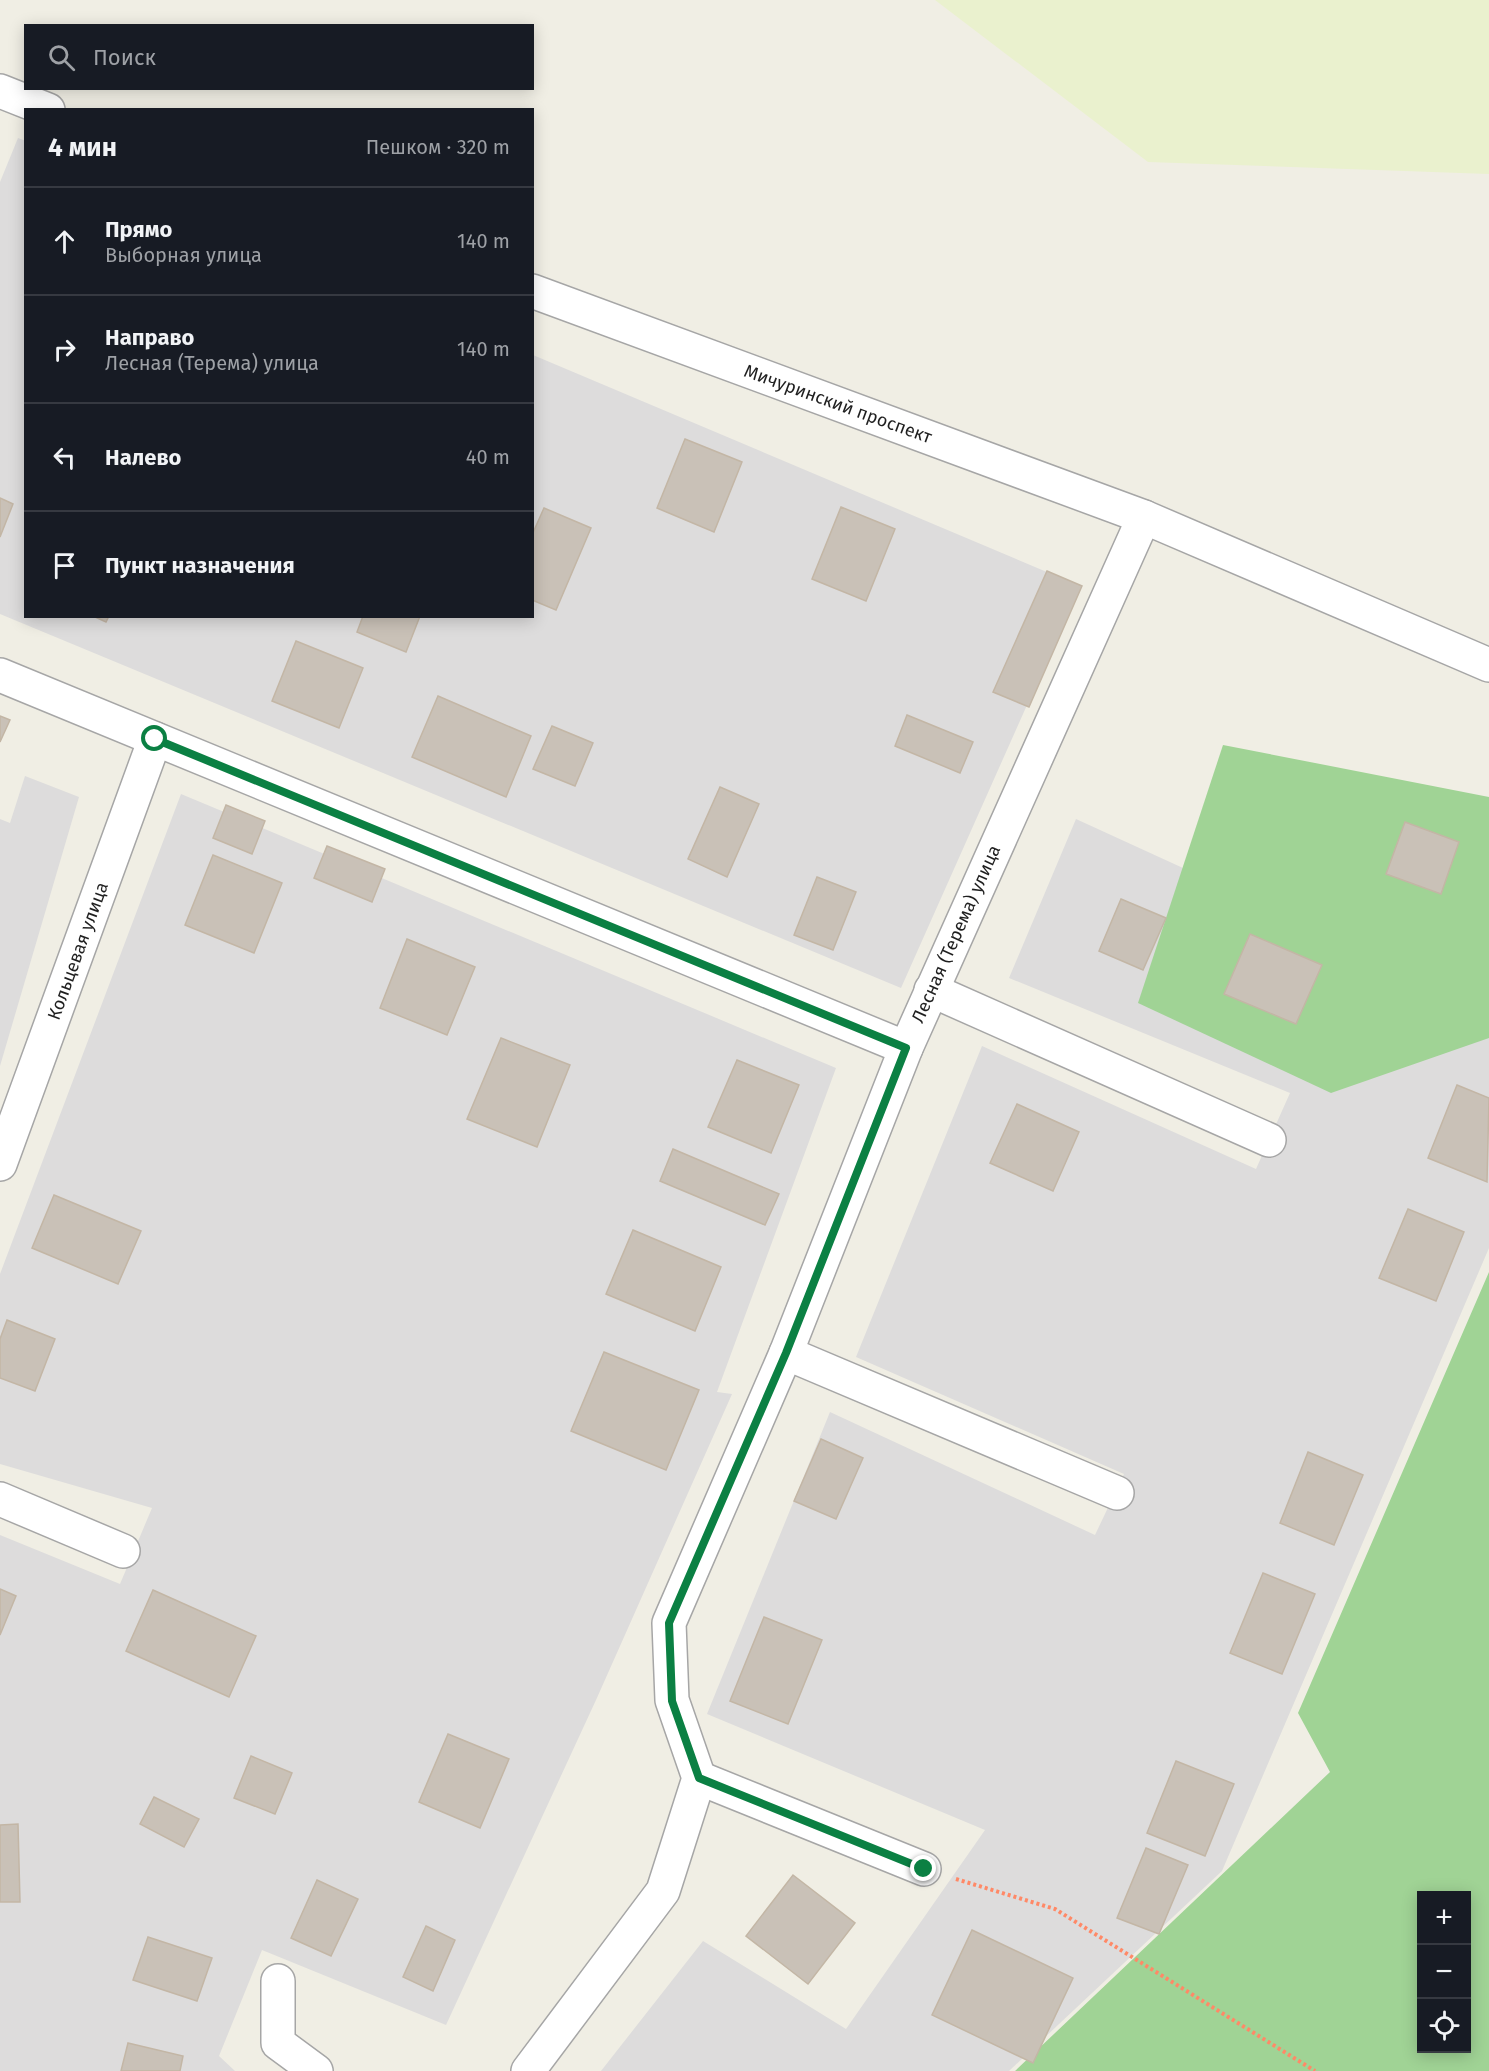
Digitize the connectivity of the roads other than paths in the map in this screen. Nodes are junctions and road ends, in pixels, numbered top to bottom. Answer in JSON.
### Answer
{"nodes":[{"id":1,"x":1,"y":95,"type":"edge"},
{"id":2,"x":42,"y":108,"type":"edge"},
{"id":3,"x":534,"y":292,"type":"edge"},
{"id":4,"x":1144,"y":517,"type":"junction"},
{"id":5,"x":1489,"y":665,"type":"edge"},
{"id":6,"x":0,"y":675,"type":"edge"},
{"id":7,"x":155,"y":739,"type":"junction"},
{"id":8,"x":931,"y":990,"type":"junction"},
{"id":9,"x":906,"y":1048,"type":"junction"},
{"id":10,"x":1269,"y":1140,"type":"dead end"},
{"id":11,"x":0,"y":1164,"type":"edge"},
{"id":12,"x":786,"y":1353,"type":"junction"},
{"id":13,"x":1117,"y":1493,"type":"dead end"},
{"id":14,"x":0,"y":1499,"type":"edge"},
{"id":15,"x":123,"y":1551,"type":"dead end"},
{"id":16,"x":699,"y":1778,"type":"junction"},
{"id":17,"x":924,"y":1869,"type":"road end"},
{"id":18,"x":278,"y":1981,"type":"dead end"},
{"id":19,"x":316,"y":2071,"type":"edge"},
{"id":20,"x":528,"y":2071,"type":"edge"}],
"edges":[{"from":1,"to":2,"type":"street"},
{"from":3,"to":4,"type":"street","name":"Мичуринский проспект"},
{"from":4,"to":5,"type":"street","name":"Мичуринский проспект"},
{"from":4,"to":8,"type":"street","name":"Лесная (Терема) улица"},
{"from":6,"to":7,"type":"street"},
{"from":7,"to":9,"type":"street"},
{"from":7,"to":11,"type":"street","name":"Кольцевая улица"},
{"from":8,"to":9,"type":"street","name":"Лесная (Терема) улица"},
{"from":8,"to":10,"type":"street"},
{"from":9,"to":12,"type":"street","name":"Лесная (Терема) улица"},
{"from":12,"to":13,"type":"street"},
{"from":12,"to":16,"type":"street","name":"Лесная (Терема) улица"},
{"from":14,"to":15,"type":"street"},
{"from":16,"to":17,"type":"street"},
{"from":16,"to":20,"type":"street"},
{"from":18,"to":19,"type":"street"}]}
